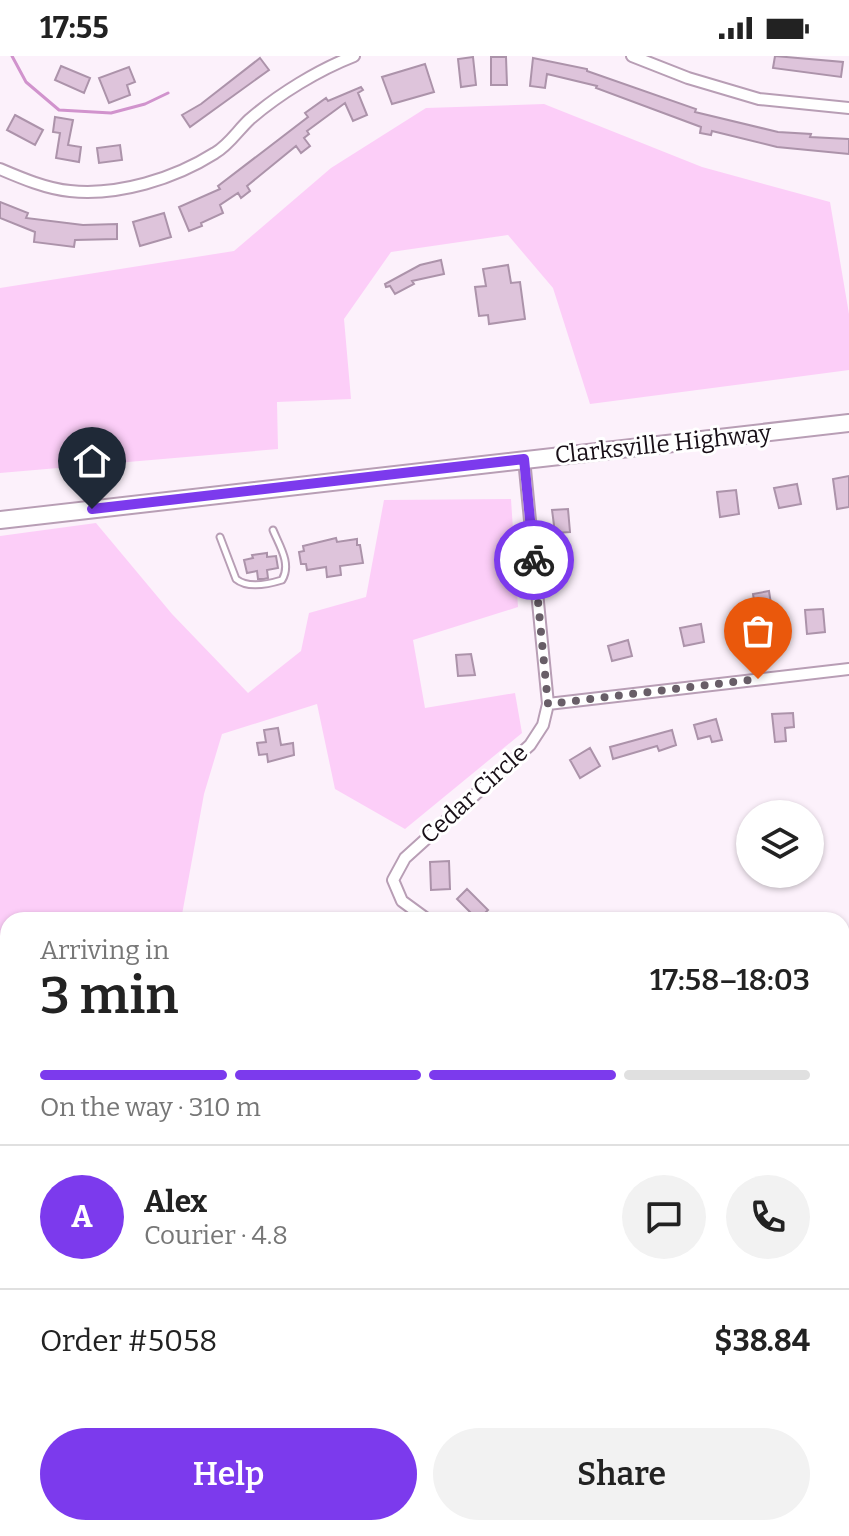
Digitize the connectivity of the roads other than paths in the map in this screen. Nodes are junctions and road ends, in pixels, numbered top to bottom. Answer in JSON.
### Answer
{"nodes":[{"id":1,"x":354,"y":56,"type":"edge"},
{"id":2,"x":632,"y":56,"type":"edge"},
{"id":3,"x":849,"y":108,"type":"edge"},
{"id":4,"x":0,"y":169,"type":"edge"},
{"id":5,"x":849,"y":423,"type":"edge"},
{"id":6,"x":524,"y":459,"type":"junction"},
{"id":7,"x":0,"y":520,"type":"edge"},
{"id":8,"x":273,"y":530,"type":"dead end"},
{"id":9,"x":220,"y":537,"type":"dead end"},
{"id":10,"x":849,"y":669,"type":"edge"},
{"id":11,"x":548,"y":704,"type":"junction"},
{"id":12,"x":417,"y":912,"type":"edge"}],
"edges":[{"from":1,"to":4,"type":"street"},
{"from":2,"to":3,"type":"street"},
{"from":5,"to":6,"type":"main road","name":"Clarksville Highway"},
{"from":6,"to":7,"type":"main road","name":"Clarksville Highway"},
{"from":6,"to":11,"type":"street","name":"Cedar Circle"},
{"from":8,"to":9,"type":"lane"},
{"from":10,"to":11,"type":"street"},
{"from":11,"to":12,"type":"street","name":"Cedar Circle"}]}
